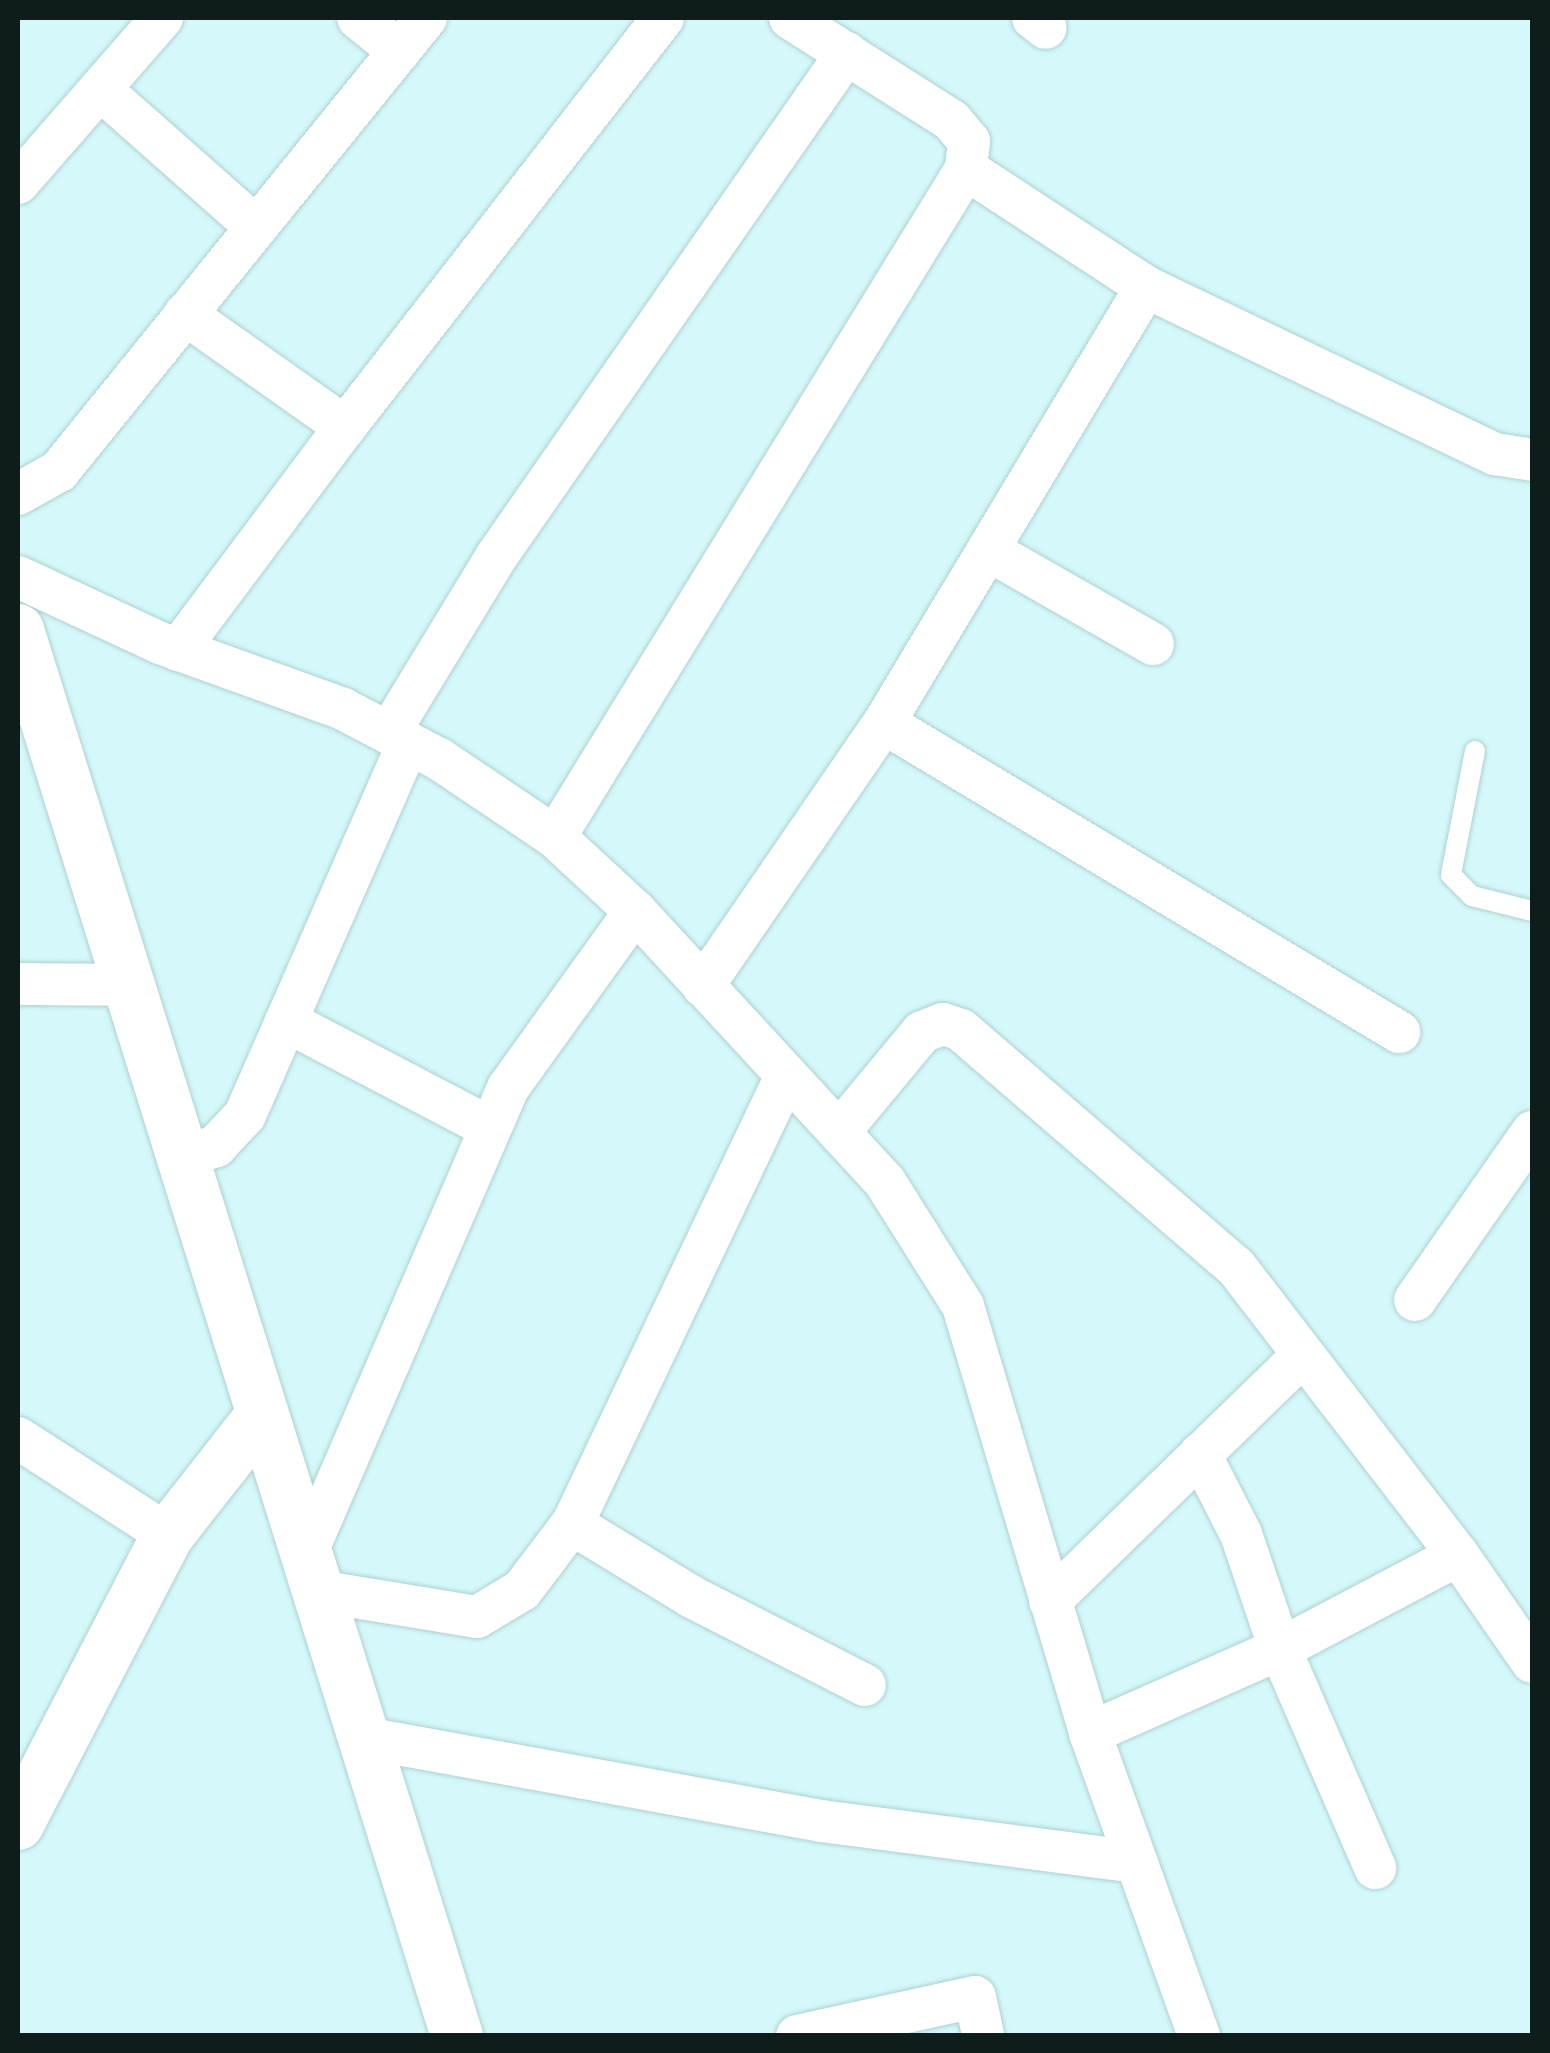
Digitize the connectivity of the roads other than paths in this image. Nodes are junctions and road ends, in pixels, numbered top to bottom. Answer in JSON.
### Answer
{"nodes":[{"id":1,"x":162,"y":18,"type":"edge"},
{"id":2,"x":358,"y":18,"type":"edge"},
{"id":3,"x":426,"y":18,"type":"edge"},
{"id":4,"x":663,"y":18,"type":"edge"},
{"id":5,"x":790,"y":18,"type":"edge"},
{"id":6,"x":399,"y":50,"type":"junction"},
{"id":7,"x":847,"y":53,"type":"junction"},
{"id":8,"x":100,"y":89,"type":"junction"},
{"id":9,"x":966,"y":169,"type":"junction"},
{"id":10,"x":18,"y":183,"type":"edge"},
{"id":11,"x":256,"y":227,"type":"junction"},
{"id":12,"x":1146,"y":287,"type":"junction"},
{"id":13,"x":185,"y":314,"type":"junction"},
{"id":14,"x":345,"y":427,"type":"junction"},
{"id":15,"x":1532,"y":460,"type":"edge"},
{"id":16,"x":18,"y":494,"type":"edge"},
{"id":17,"x":988,"y":550,"type":"junction"},
{"id":18,"x":18,"y":577,"type":"edge"},
{"id":19,"x":18,"y":630,"type":"edge"},
{"id":20,"x":1154,"y":644,"type":"dead end"},
{"id":21,"x":178,"y":650,"type":"junction"},
{"id":22,"x":28,"y":700,"type":"edge"},
{"id":23,"x":884,"y":723,"type":"junction"},
{"id":24,"x":398,"y":738,"type":"junction"},
{"id":25,"x":1476,"y":751,"type":"dead end"},
{"id":26,"x":555,"y":837,"type":"junction"},
{"id":27,"x":635,"y":911,"type":"junction"},
{"id":28,"x":1532,"y":911,"type":"edge"},
{"id":29,"x":18,"y":984,"type":"edge"},
{"id":30,"x":126,"y":985,"type":"junction"},
{"id":31,"x":703,"y":986,"type":"junction"},
{"id":32,"x":286,"y":1021,"type":"junction"},
{"id":33,"x":1400,"y":1032,"type":"dead end"},
{"id":34,"x":786,"y":1076,"type":"junction"},
{"id":35,"x":489,"y":1127,"type":"junction"},
{"id":36,"x":838,"y":1132,"type":"junction"},
{"id":37,"x":1532,"y":1132,"type":"edge"},
{"id":38,"x":180,"y":1157,"type":"junction"},
{"id":39,"x":1416,"y":1300,"type":"dead end"},
{"id":40,"x":1301,"y":1357,"type":"junction"},
{"id":41,"x":262,"y":1415,"type":"junction"},
{"id":42,"x":18,"y":1438,"type":"edge"},
{"id":43,"x":1200,"y":1454,"type":"junction"},
{"id":44,"x":572,"y":1524,"type":"junction"},
{"id":45,"x":168,"y":1535,"type":"junction"},
{"id":46,"x":1458,"y":1555,"type":"junction"},
{"id":47,"x":312,"y":1572,"type":"junction"},
{"id":48,"x":1050,"y":1601,"type":"junction"},
{"id":49,"x":1280,"y":1648,"type":"junction"},
{"id":50,"x":1532,"y":1662,"type":"edge"},
{"id":51,"x":865,"y":1684,"type":"dead end"},
{"id":52,"x":1090,"y":1733,"type":"junction"},
{"id":53,"x":365,"y":1738,"type":"junction"},
{"id":54,"x":18,"y":1824,"type":"edge"},
{"id":55,"x":1136,"y":1862,"type":"junction"},
{"id":56,"x":1375,"y":1868,"type":"dead end"},
{"id":57,"x":457,"y":2036,"type":"edge"},
{"id":58,"x":797,"y":2036,"type":"edge"},
{"id":59,"x":982,"y":2036,"type":"edge"},
{"id":60,"x":1199,"y":2036,"type":"edge"}],
"edges":[{"from":1,"to":8,"type":"street"},
{"from":2,"to":6,"type":"street"},
{"from":3,"to":6,"type":"street"},
{"from":4,"to":14,"type":"street"},
{"from":5,"to":7,"type":"street"},
{"from":6,"to":11,"type":"street"},
{"from":7,"to":9,"type":"street"},
{"from":7,"to":24,"type":"street"},
{"from":8,"to":10,"type":"street"},
{"from":8,"to":11,"type":"street"},
{"from":9,"to":12,"type":"street"},
{"from":9,"to":26,"type":"street"},
{"from":11,"to":13,"type":"street"},
{"from":12,"to":15,"type":"street"},
{"from":12,"to":17,"type":"street"},
{"from":13,"to":14,"type":"street"},
{"from":13,"to":16,"type":"street"},
{"from":14,"to":21,"type":"street"},
{"from":17,"to":20,"type":"street"},
{"from":17,"to":23,"type":"street"},
{"from":18,"to":21,"type":"street"},
{"from":19,"to":22,"type":"street"},
{"from":21,"to":24,"type":"street"},
{"from":22,"to":30,"type":"street"},
{"from":23,"to":31,"type":"street"},
{"from":23,"to":33,"type":"street"},
{"from":24,"to":26,"type":"street"},
{"from":24,"to":32,"type":"street"},
{"from":25,"to":28,"type":"lane"},
{"from":26,"to":27,"type":"street"},
{"from":27,"to":31,"type":"street"},
{"from":27,"to":35,"type":"street"},
{"from":29,"to":30,"type":"street"},
{"from":30,"to":38,"type":"street"},
{"from":31,"to":34,"type":"street"},
{"from":32,"to":35,"type":"street"},
{"from":32,"to":38,"type":"street"},
{"from":34,"to":36,"type":"street"},
{"from":34,"to":44,"type":"street"},
{"from":35,"to":47,"type":"street"},
{"from":36,"to":40,"type":"street"},
{"from":36,"to":48,"type":"street"},
{"from":37,"to":39,"type":"street"},
{"from":38,"to":41,"type":"street"},
{"from":40,"to":43,"type":"street"},
{"from":40,"to":46,"type":"street"},
{"from":41,"to":45,"type":"street"},
{"from":41,"to":47,"type":"street"},
{"from":42,"to":45,"type":"street"},
{"from":43,"to":48,"type":"street"},
{"from":43,"to":49,"type":"street"},
{"from":44,"to":47,"type":"street"},
{"from":44,"to":51,"type":"street"},
{"from":45,"to":54,"type":"street"},
{"from":46,"to":49,"type":"street"},
{"from":46,"to":50,"type":"street"},
{"from":47,"to":53,"type":"street"},
{"from":48,"to":52,"type":"street"},
{"from":49,"to":52,"type":"street"},
{"from":49,"to":56,"type":"street"},
{"from":52,"to":55,"type":"street"},
{"from":53,"to":55,"type":"street"},
{"from":53,"to":57,"type":"street"},
{"from":55,"to":60,"type":"street"},
{"from":58,"to":59,"type":"street"}]}
